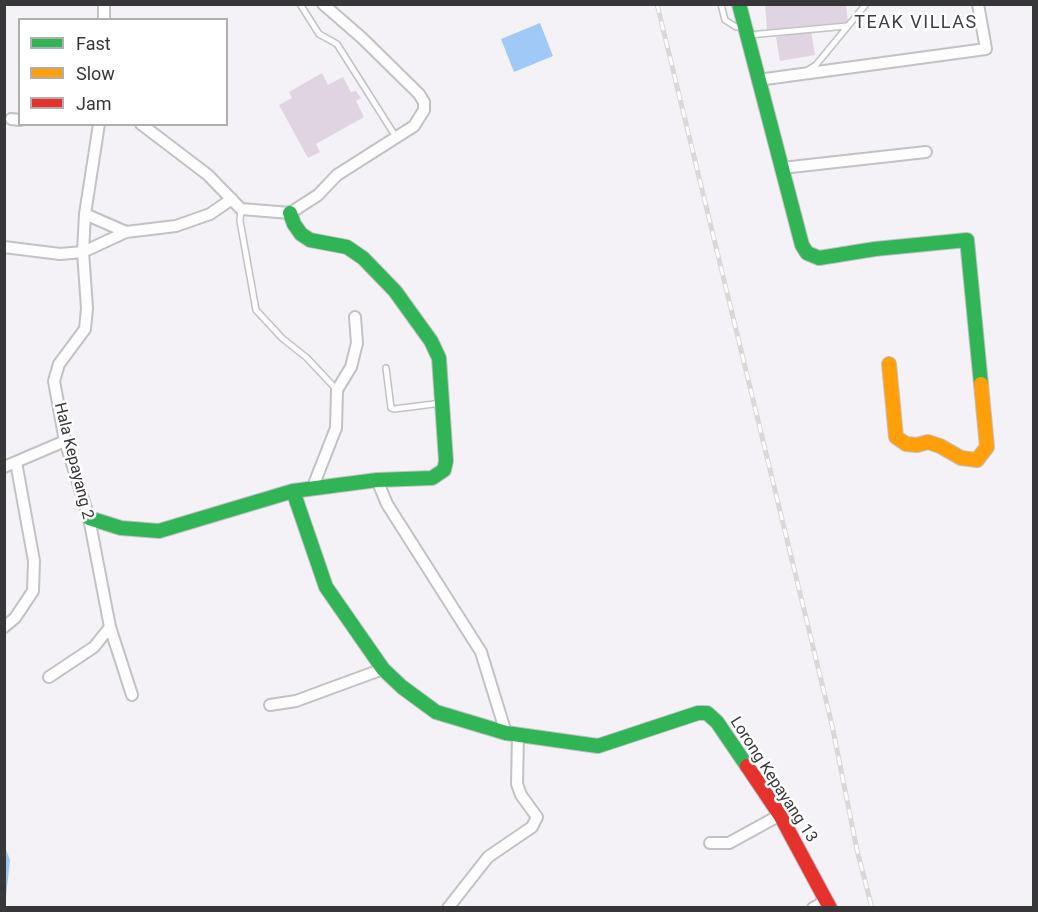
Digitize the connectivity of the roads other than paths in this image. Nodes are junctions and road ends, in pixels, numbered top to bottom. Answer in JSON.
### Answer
{"nodes":[{"id":1,"x":300,"y":4,"type":"edge"},
{"id":2,"x":323,"y":4,"type":"edge"},
{"id":3,"x":721,"y":4,"type":"edge"},
{"id":4,"x":740,"y":4,"type":"edge"},
{"id":5,"x":866,"y":4,"type":"edge"},
{"id":6,"x":978,"y":4,"type":"edge"},
{"id":7,"x":847,"y":26,"type":"junction"},
{"id":8,"x":746,"y":30,"type":"junction"},
{"id":9,"x":802,"y":72,"type":"junction"},
{"id":10,"x":758,"y":80,"type":"junction"},
{"id":11,"x":99,"y":126,"type":"edge"},
{"id":12,"x":144,"y":126,"type":"edge"},
{"id":13,"x":396,"y":137,"type":"junction"},
{"id":14,"x":926,"y":152,"type":"dead end"},
{"id":15,"x":782,"y":168,"type":"junction"},
{"id":16,"x":232,"y":199,"type":"junction"},
{"id":17,"x":241,"y":208,"type":"junction"},
{"id":18,"x":290,"y":213,"type":"junction"},
{"id":19,"x":86,"y":214,"type":"junction"},
{"id":20,"x":126,"y":232,"type":"junction"},
{"id":21,"x":4,"y":247,"type":"edge"},
{"id":22,"x":83,"y":252,"type":"junction"},
{"id":23,"x":355,"y":317,"type":"dead end"},
{"id":24,"x":889,"y":364,"type":"dead end"},
{"id":25,"x":386,"y":368,"type":"dead end"},
{"id":26,"x":337,"y":390,"type":"junction"},
{"id":27,"x":443,"y":402,"type":"junction"},
{"id":28,"x":65,"y":441,"type":"junction"},
{"id":29,"x":16,"y":462,"type":"junction"},
{"id":30,"x":4,"y":466,"type":"edge"},
{"id":31,"x":376,"y":480,"type":"junction"},
{"id":32,"x":312,"y":489,"type":"junction"},
{"id":33,"x":293,"y":491,"type":"junction"},
{"id":34,"x":88,"y":518,"type":"junction"},
{"id":35,"x":4,"y":627,"type":"edge"},
{"id":36,"x":110,"y":627,"type":"junction"},
{"id":37,"x":382,"y":669,"type":"junction"},
{"id":38,"x":49,"y":677,"type":"dead end"},
{"id":39,"x":132,"y":694,"type":"dead end"},
{"id":40,"x":270,"y":705,"type":"dead end"},
{"id":41,"x":512,"y":734,"type":"junction"},
{"id":42,"x":780,"y":815,"type":"junction"},
{"id":43,"x":711,"y":843,"type":"dead end"},
{"id":44,"x":828,"y":902,"type":"edge"},
{"id":45,"x":447,"y":908,"type":"edge"},
{"id":46,"x":813,"y":908,"type":"edge"}],
"edges":[{"from":1,"to":13,"type":"lane"},
{"from":2,"to":13,"type":"street"},
{"from":3,"to":8,"type":"lane"},
{"from":4,"to":8,"type":"street"},
{"from":5,"to":7,"type":"lane"},
{"from":6,"to":9,"type":"street"},
{"from":7,"to":8,"type":"lane"},
{"from":7,"to":9,"type":"lane"},
{"from":8,"to":10,"type":"street"},
{"from":9,"to":10,"type":"street"},
{"from":10,"to":15,"type":"street"},
{"from":11,"to":19,"type":"street","name":"Hala Kepayang 2"},
{"from":12,"to":16,"type":"street"},
{"from":13,"to":18,"type":"street"},
{"from":14,"to":15,"type":"street"},
{"from":15,"to":24,"type":"street"},
{"from":16,"to":17,"type":"street"},
{"from":16,"to":20,"type":"street"},
{"from":17,"to":18,"type":"street"},
{"from":17,"to":26,"type":"lane"},
{"from":18,"to":27,"type":"street"},
{"from":19,"to":20,"type":"street"},
{"from":19,"to":22,"type":"street","name":"Hala Kepayang 2"},
{"from":20,"to":22,"type":"street"},
{"from":21,"to":22,"type":"street"},
{"from":22,"to":28,"type":"street","name":"Hala Kepayang 2"},
{"from":23,"to":26,"type":"street"},
{"from":25,"to":27,"type":"lane"},
{"from":26,"to":32,"type":"street"},
{"from":27,"to":31,"type":"street"},
{"from":28,"to":29,"type":"street"},
{"from":28,"to":34,"type":"street","name":"Hala Kepayang 2"},
{"from":29,"to":30,"type":"street"},
{"from":29,"to":35,"type":"street"},
{"from":31,"to":32,"type":"street"},
{"from":31,"to":41,"type":"street"},
{"from":32,"to":33,"type":"street"},
{"from":33,"to":34,"type":"street"},
{"from":33,"to":37,"type":"street","name":"Lorong Kepayang 13"},
{"from":34,"to":36,"type":"street","name":"Hala Kepayang 2"},
{"from":36,"to":38,"type":"street"},
{"from":36,"to":39,"type":"street","name":"Hala Kepayang 2"},
{"from":37,"to":40,"type":"street"},
{"from":37,"to":41,"type":"street","name":"Lorong Kepayang 13"},
{"from":41,"to":42,"type":"street","name":"Lorong Kepayang 13"},
{"from":41,"to":45,"type":"street"},
{"from":42,"to":43,"type":"street"},
{"from":42,"to":44,"type":"street","name":"Lorong Kepayang 13"},
{"from":44,"to":46,"type":"street"}]}
